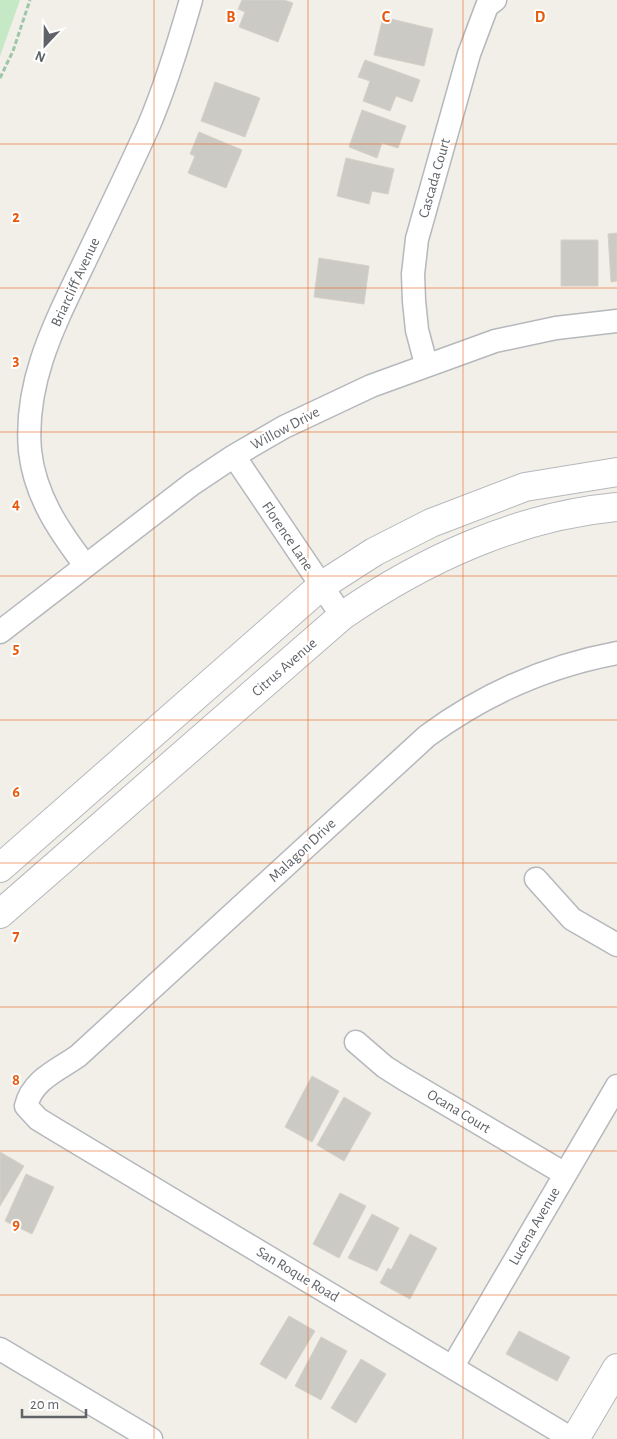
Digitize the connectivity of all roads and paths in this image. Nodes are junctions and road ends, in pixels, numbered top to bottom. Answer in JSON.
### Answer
{"nodes":[{"id":1,"x":30,"y":0,"type":"edge"},
{"id":2,"x":191,"y":0,"type":"edge"},
{"id":3,"x":495,"y":0,"type":"edge"},
{"id":4,"x":0,"y":78,"type":"edge"},
{"id":5,"x":617,"y":321,"type":"edge"},
{"id":6,"x":426,"y":364,"type":"junction"},
{"id":7,"x":234,"y":456,"type":"junction"},
{"id":8,"x":617,"y":472,"type":"edge"},
{"id":9,"x":617,"y":507,"type":"edge"},
{"id":10,"x":85,"y":565,"type":"junction"},
{"id":11,"x":321,"y":586,"type":"junction"},
{"id":12,"x":342,"y":616,"type":"junction"},
{"id":13,"x":0,"y":632,"type":"edge"},
{"id":14,"x":617,"y":653,"type":"edge"},
{"id":15,"x":0,"y":868,"type":"edge"},
{"id":16,"x":536,"y":879,"type":"dead end"},
{"id":17,"x":0,"y":914,"type":"edge"},
{"id":18,"x":617,"y":945,"type":"edge"},
{"id":19,"x":356,"y":1042,"type":"dead end"},
{"id":20,"x":617,"y":1086,"type":"edge"},
{"id":21,"x":26,"y":1106,"type":"joint"},
{"id":22,"x":565,"y":1174,"type":"junction"},
{"id":23,"x":0,"y":1349,"type":"edge"},
{"id":24,"x":453,"y":1366,"type":"junction"},
{"id":25,"x":617,"y":1368,"type":"edge"},
{"id":26,"x":151,"y":1439,"type":"edge"},
{"id":27,"x":573,"y":1439,"type":"edge"}],
"edges":[{"from":1,"to":4,"type":"path"},
{"from":2,"to":10,"type":"street","name":"Briarcliff Avenue"},
{"from":3,"to":6,"type":"street","name":"Cascada Court"},
{"from":5,"to":6,"type":"street","name":"Willow Drive"},
{"from":6,"to":7,"type":"street","name":"Willow Drive"},
{"from":7,"to":10,"type":"street","name":"Willow Drive"},
{"from":7,"to":11,"type":"street","name":"Florence Lane"},
{"from":8,"to":11,"type":"street"},
{"from":9,"to":12,"type":"street","name":"Citrus Avenue"},
{"from":10,"to":13,"type":"street","name":"Willow Drive"},
{"from":11,"to":12,"type":"street","name":"Florence Lane"},
{"from":11,"to":15,"type":"street"},
{"from":12,"to":17,"type":"street","name":"Citrus Avenue"},
{"from":14,"to":21,"type":"street","name":"Malagon Drive"},
{"from":16,"to":18,"type":"street"},
{"from":19,"to":22,"type":"street","name":"Ocana Court"},
{"from":20,"to":22,"type":"street","name":"Lucena Avenue"},
{"from":21,"to":24,"type":"street","name":"San Roque Road"},
{"from":22,"to":24,"type":"street","name":"Lucena Avenue"},
{"from":23,"to":26,"type":"street"},
{"from":24,"to":27,"type":"street","name":"San Roque Road"},
{"from":25,"to":27,"type":"street"}]}
